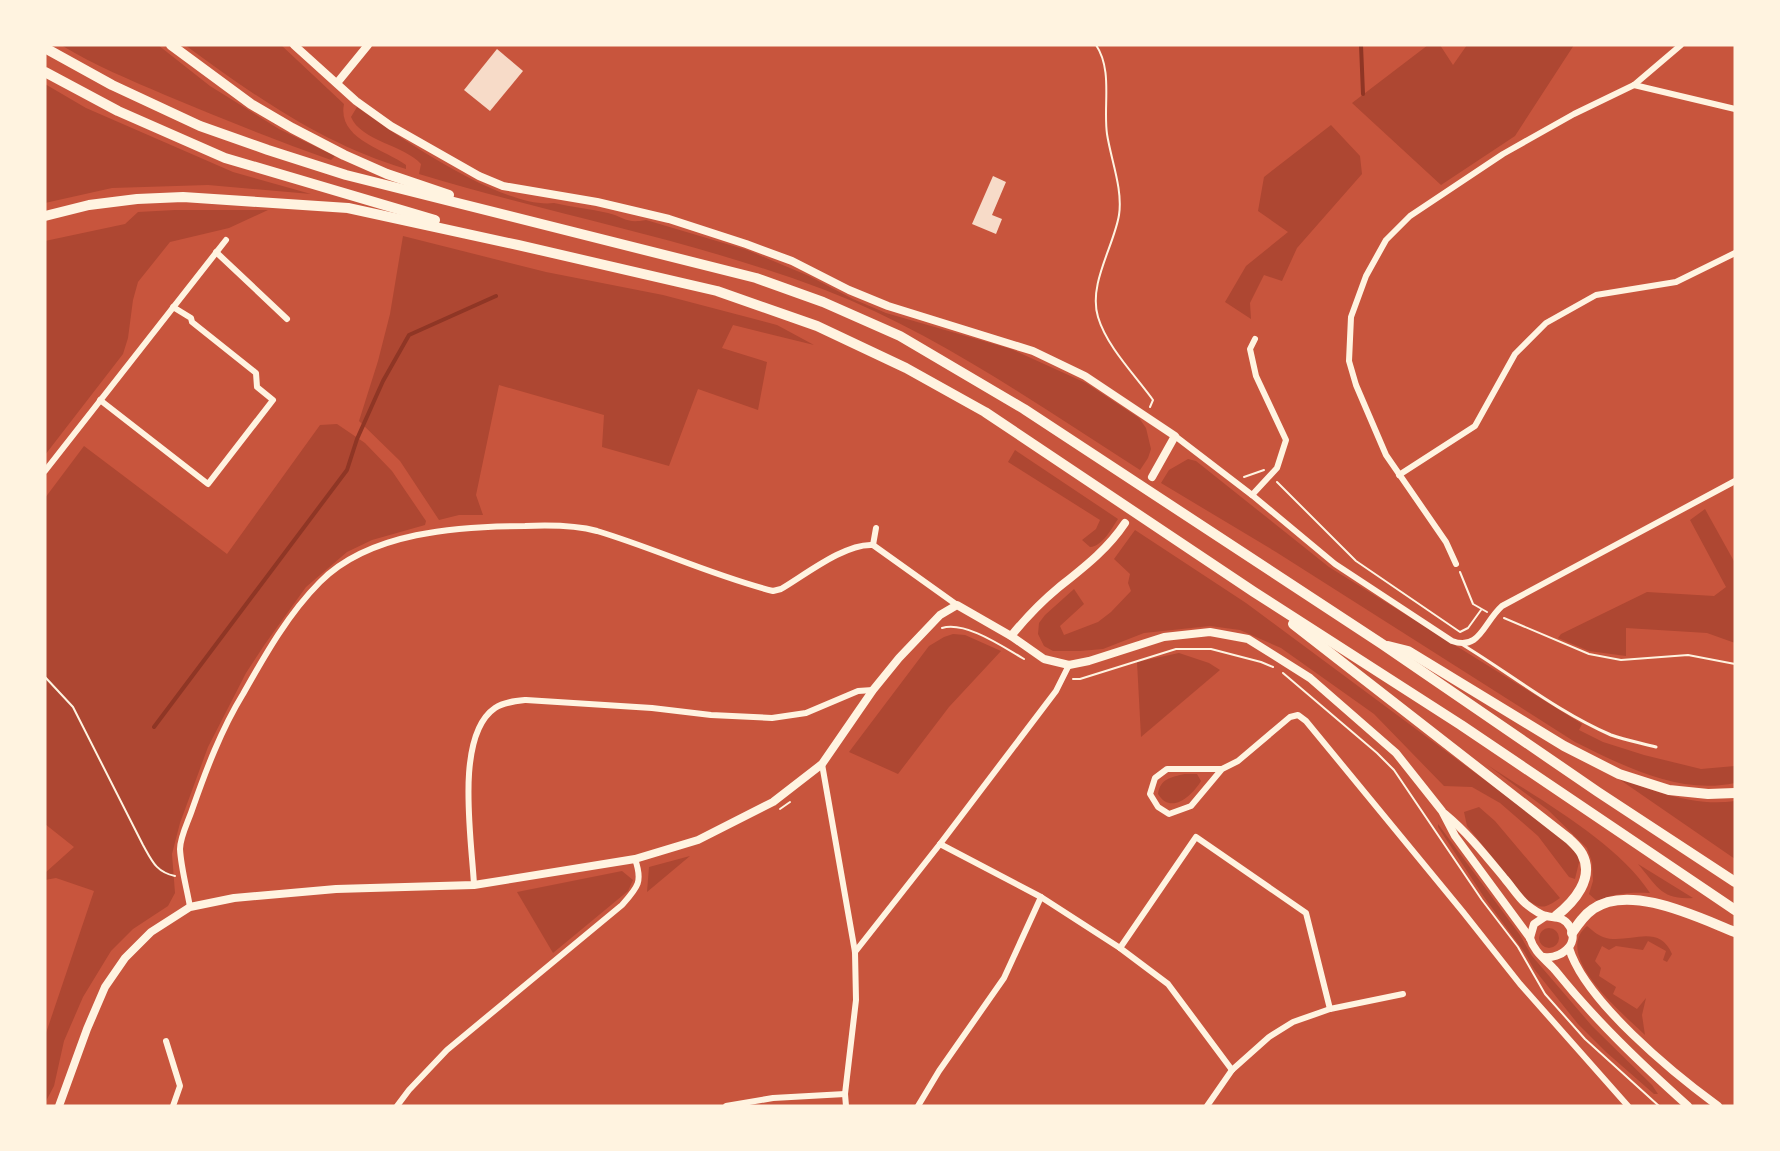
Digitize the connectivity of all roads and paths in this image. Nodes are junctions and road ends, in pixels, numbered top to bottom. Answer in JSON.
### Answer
{"nodes":[{"id":1,"x":171,"y":45,"type":"edge"},
{"id":2,"x":294,"y":45,"type":"edge"},
{"id":3,"x":368,"y":45,"type":"edge"},
{"id":4,"x":1096,"y":45,"type":"edge"},
{"id":5,"x":1681,"y":45,"type":"edge"},
{"id":6,"x":45,"y":48,"type":"edge"},
{"id":7,"x":45,"y":72,"type":"edge"},
{"id":8,"x":337,"y":83,"type":"junction"},
{"id":9,"x":1634,"y":85,"type":"junction"},
{"id":10,"x":1735,"y":109,"type":"edge"},
{"id":11,"x":45,"y":216,"type":"edge"},
{"id":12,"x":226,"y":240,"type":"dead end"},
{"id":13,"x":518,"y":245,"type":"junction"},
{"id":14,"x":216,"y":252,"type":"junction"},
{"id":15,"x":657,"y":253,"type":"junction"},
{"id":16,"x":1735,"y":253,"type":"edge"},
{"id":17,"x":173,"y":307,"type":"junction"},
{"id":18,"x":287,"y":319,"type":"dead end"},
{"id":19,"x":1255,"y":339,"type":"dead end"},
{"id":20,"x":100,"y":400,"type":"junction"},
{"id":21,"x":1145,"y":414,"type":"junction"},
{"id":22,"x":1176,"y":436,"type":"junction"},
{"id":23,"x":45,"y":471,"type":"edge"},
{"id":24,"x":1270,"y":476,"type":"junction"},
{"id":25,"x":1399,"y":476,"type":"junction"},
{"id":26,"x":1152,"y":477,"type":"dead end"},
{"id":27,"x":1239,"y":478,"type":"dead end"},
{"id":28,"x":1735,"y":481,"type":"edge"},
{"id":29,"x":1252,"y":495,"type":"junction"},
{"id":30,"x":1125,"y":523,"type":"dead end"},
{"id":31,"x":876,"y":528,"type":"dead end"},
{"id":32,"x":873,"y":545,"type":"junction"},
{"id":33,"x":1456,"y":564,"type":"joint"},
{"id":34,"x":1254,"y":592,"type":"junction"},
{"id":35,"x":957,"y":605,"type":"junction"},
{"id":36,"x":1480,"y":610,"type":"junction"},
{"id":37,"x":1493,"y":614,"type":"junction"},
{"id":38,"x":936,"y":630,"type":"dead end"},
{"id":39,"x":1011,"y":636,"type":"junction"},
{"id":40,"x":1382,"y":644,"type":"junction"},
{"id":41,"x":1463,"y":645,"type":"junction"},
{"id":42,"x":1024,"y":658,"type":"dead end"},
{"id":43,"x":1735,"y":663,"type":"edge"},
{"id":44,"x":1069,"y":665,"type":"junction"},
{"id":45,"x":45,"y":677,"type":"edge"},
{"id":46,"x":1063,"y":679,"type":"junction"},
{"id":47,"x":873,"y":690,"type":"junction"},
{"id":48,"x":1656,"y":747,"type":"dead end"},
{"id":49,"x":822,"y":764,"type":"junction"},
{"id":50,"x":1222,"y":769,"type":"junction"},
{"id":51,"x":1735,"y":793,"type":"edge"},
{"id":52,"x":793,"y":799,"type":"dead end"},
{"id":53,"x":1442,"y":811,"type":"junction"},
{"id":54,"x":776,"y":812,"type":"dead end"},
{"id":55,"x":940,"y":844,"type":"junction"},
{"id":56,"x":635,"y":859,"type":"junction"},
{"id":57,"x":1735,"y":882,"type":"edge"},
{"id":58,"x":186,"y":883,"type":"junction"},
{"id":59,"x":474,"y":885,"type":"junction"},
{"id":60,"x":1041,"y":897,"type":"junction"},
{"id":61,"x":190,"y":907,"type":"junction"},
{"id":62,"x":1735,"y":910,"type":"edge"},
{"id":63,"x":1551,"y":916,"type":"junction"},
{"id":64,"x":1735,"y":932,"type":"edge"},
{"id":65,"x":1572,"y":933,"type":"junction"},
{"id":66,"x":1530,"y":938,"type":"junction"},
{"id":67,"x":1120,"y":948,"type":"junction"},
{"id":68,"x":1569,"y":948,"type":"junction"},
{"id":69,"x":855,"y":952,"type":"junction"},
{"id":70,"x":1544,"y":957,"type":"junction"},
{"id":71,"x":1403,"y":994,"type":"dead end"},
{"id":72,"x":1330,"y":1009,"type":"junction"},
{"id":73,"x":166,"y":1041,"type":"dead end"},
{"id":74,"x":1232,"y":1070,"type":"junction"},
{"id":75,"x":845,"y":1094,"type":"junction"},
{"id":76,"x":59,"y":1106,"type":"edge"},
{"id":77,"x":173,"y":1106,"type":"edge"},
{"id":78,"x":397,"y":1106,"type":"edge"},
{"id":79,"x":726,"y":1106,"type":"edge"},
{"id":80,"x":846,"y":1106,"type":"edge"},
{"id":81,"x":918,"y":1106,"type":"edge"},
{"id":82,"x":1207,"y":1106,"type":"edge"},
{"id":83,"x":1628,"y":1106,"type":"edge"},
{"id":84,"x":1659,"y":1106,"type":"edge"},
{"id":85,"x":1688,"y":1106,"type":"edge"},
{"id":86,"x":1718,"y":1106,"type":"edge"}],
"edges":[{"from":1,"to":15,"type":"highway"},
{"from":2,"to":8,"type":"street"},
{"from":3,"to":8,"type":"street"},
{"from":4,"to":21,"type":"path"},
{"from":5,"to":9,"type":"street"},
{"from":6,"to":15,"type":"highway"},
{"from":7,"to":13,"type":"highway"},
{"from":8,"to":21,"type":"street"},
{"from":9,"to":10,"type":"street"},
{"from":9,"to":25,"type":"street"},
{"from":11,"to":13,"type":"highway"},
{"from":12,"to":14,"type":"street"},
{"from":13,"to":34,"type":"highway"},
{"from":14,"to":17,"type":"street"},
{"from":14,"to":18,"type":"street"},
{"from":15,"to":40,"type":"highway"},
{"from":16,"to":25,"type":"street"},
{"from":17,"to":20,"type":"street"},
{"from":17,"to":20,"type":"street"},
{"from":19,"to":24,"type":"street"},
{"from":20,"to":23,"type":"street"},
{"from":21,"to":22,"type":"street"},
{"from":22,"to":26,"type":"street"},
{"from":22,"to":29,"type":"street"},
{"from":24,"to":27,"type":"path"},
{"from":24,"to":29,"type":"street"},
{"from":24,"to":36,"type":"path"},
{"from":25,"to":33,"type":"street"},
{"from":28,"to":37,"type":"street"},
{"from":29,"to":41,"type":"street"},
{"from":30,"to":39,"type":"street"},
{"from":31,"to":32,"type":"street"},
{"from":32,"to":35,"type":"street"},
{"from":32,"to":58,"type":"street"},
{"from":33,"to":36,"type":"path"},
{"from":34,"to":62,"type":"highway"},
{"from":34,"to":63,"type":"highway"},
{"from":35,"to":39,"type":"street"},
{"from":35,"to":47,"type":"street"},
{"from":36,"to":37,"type":"path"},
{"from":37,"to":41,"type":"street"},
{"from":37,"to":43,"type":"path"},
{"from":38,"to":42,"type":"path"},
{"from":39,"to":44,"type":"street"},
{"from":40,"to":51,"type":"highway"},
{"from":40,"to":57,"type":"highway"},
{"from":41,"to":48,"type":"lane"},
{"from":44,"to":46,"type":"street"},
{"from":44,"to":53,"type":"street"},
{"from":45,"to":58,"type":"path"},
{"from":46,"to":55,"type":"street"},
{"from":46,"to":84,"type":"path"},
{"from":47,"to":49,"type":"street"},
{"from":47,"to":59,"type":"street"},
{"from":49,"to":56,"type":"street"},
{"from":49,"to":69,"type":"street"},
{"from":50,"to":50,"type":"street"},
{"from":50,"to":83,"type":"street"},
{"from":52,"to":54,"type":"path"},
{"from":53,"to":63,"type":"street"},
{"from":53,"to":66,"type":"street"},
{"from":55,"to":60,"type":"street"},
{"from":55,"to":69,"type":"street"},
{"from":56,"to":59,"type":"street"},
{"from":56,"to":78,"type":"street"},
{"from":58,"to":61,"type":"street"},
{"from":59,"to":61,"type":"street"},
{"from":60,"to":67,"type":"street"},
{"from":60,"to":81,"type":"street"},
{"from":61,"to":76,"type":"street"},
{"from":63,"to":65,"type":"street"},
{"from":63,"to":66,"type":"street"},
{"from":64,"to":65,"type":"highway"},
{"from":65,"to":68,"type":"street"},
{"from":66,"to":70,"type":"street"},
{"from":67,"to":72,"type":"street"},
{"from":67,"to":74,"type":"street"},
{"from":68,"to":70,"type":"street"},
{"from":68,"to":86,"type":"street"},
{"from":69,"to":75,"type":"street"},
{"from":70,"to":85,"type":"street"},
{"from":71,"to":72,"type":"street"},
{"from":72,"to":74,"type":"street"},
{"from":73,"to":77,"type":"street"},
{"from":74,"to":82,"type":"street"},
{"from":75,"to":79,"type":"street"},
{"from":75,"to":80,"type":"street"}]}
